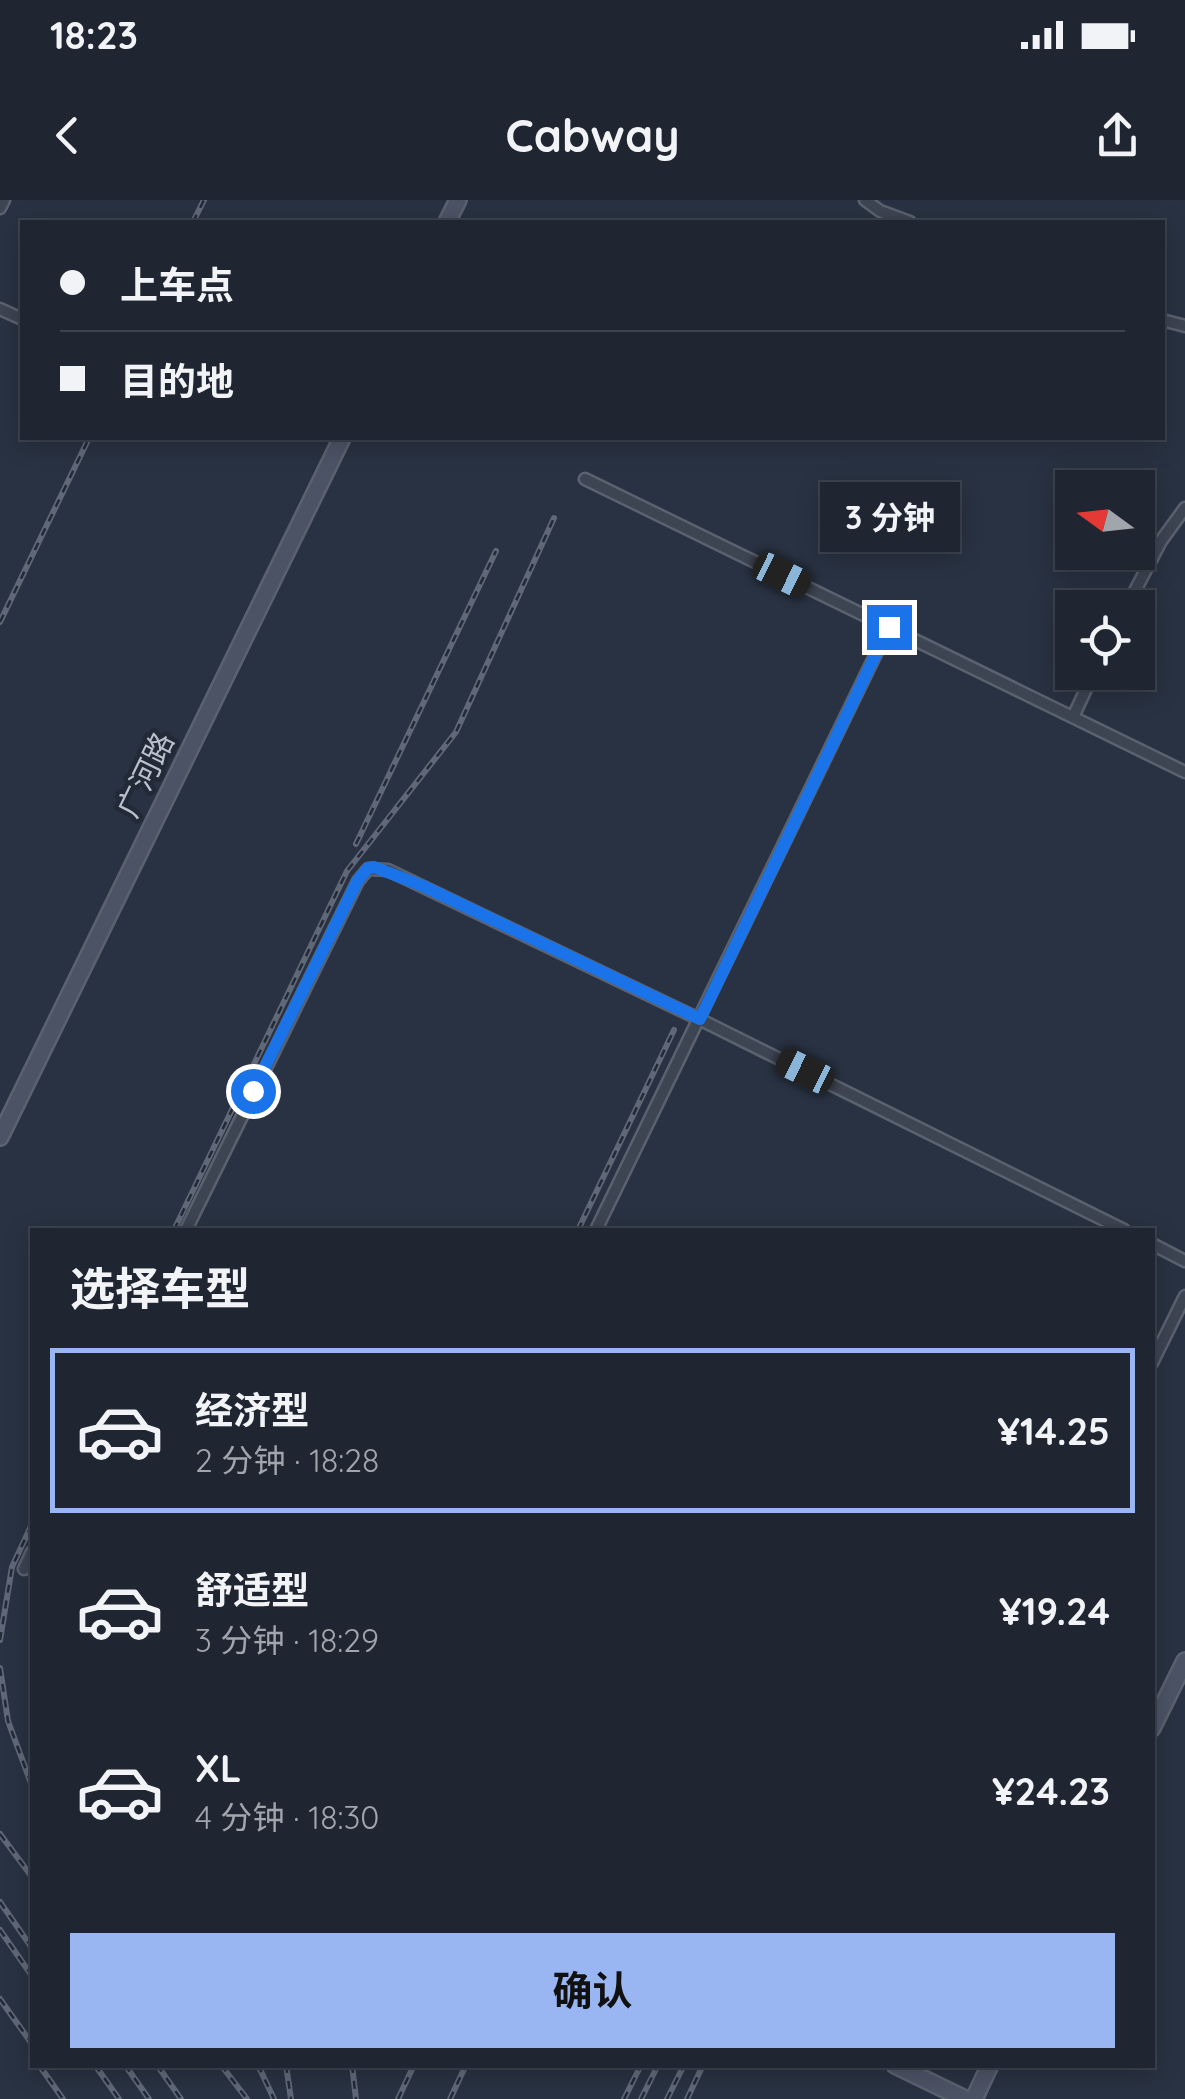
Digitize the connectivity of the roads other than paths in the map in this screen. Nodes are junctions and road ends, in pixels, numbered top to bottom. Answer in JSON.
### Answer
{"nodes":[{"id":1,"x":4,"y":200,"type":"edge"},
{"id":2,"x":864,"y":200,"type":"edge"},
{"id":3,"x":0,"y":208,"type":"edge"},
{"id":4,"x":905,"y":220,"type":"edge"},
{"id":5,"x":341,"y":440,"type":"edge"},
{"id":6,"x":584,"y":480,"type":"dead end"},
{"id":7,"x":1185,"y":508,"type":"edge"},
{"id":8,"x":1135,"y":590,"type":"edge"},
{"id":9,"x":889,"y":627,"type":"junction"},
{"id":10,"x":1086,"y":690,"type":"edge"},
{"id":11,"x":1073,"y":717,"type":"junction"},
{"id":12,"x":1185,"y":772,"type":"edge"},
{"id":13,"x":700,"y":1019,"type":"junction"},
{"id":14,"x":0,"y":1138,"type":"edge"},
{"id":15,"x":187,"y":1228,"type":"edge"},
{"id":16,"x":597,"y":1228,"type":"edge"},
{"id":17,"x":1120,"y":1228,"type":"edge"},
{"id":18,"x":1155,"y":1246,"type":"edge"},
{"id":19,"x":1185,"y":1261,"type":"edge"},
{"id":20,"x":1185,"y":1296,"type":"edge"},
{"id":21,"x":1155,"y":1357,"type":"edge"},
{"id":22,"x":30,"y":1556,"type":"edge"},
{"id":23,"x":24,"y":1569,"type":"dead end"},
{"id":24,"x":1185,"y":1660,"type":"edge"},
{"id":25,"x":1155,"y":1722,"type":"edge"},
{"id":26,"x":900,"y":2068,"type":"edge"},
{"id":27,"x":989,"y":2068,"type":"edge"},
{"id":28,"x":942,"y":2094,"type":"edge"},
{"id":29,"x":966,"y":2099,"type":"edge"},
{"id":30,"x":974,"y":2099,"type":"edge"}],
"edges":[{"from":1,"to":3,"type":"street"},
{"from":2,"to":4,"type":"street"},
{"from":5,"to":14,"type":"street","name":"广河路"},
{"from":6,"to":9,"type":"street"},
{"from":7,"to":8,"type":"street"},
{"from":9,"to":11,"type":"street"},
{"from":9,"to":13,"type":"street"},
{"from":10,"to":11,"type":"street"},
{"from":11,"to":12,"type":"street"},
{"from":13,"to":15,"type":"street"},
{"from":13,"to":16,"type":"street"},
{"from":13,"to":17,"type":"street"},
{"from":18,"to":19,"type":"street"},
{"from":20,"to":21,"type":"street"},
{"from":22,"to":23,"type":"street"},
{"from":24,"to":25,"type":"street"},
{"from":26,"to":28,"type":"street"},
{"from":27,"to":30,"type":"street"},
{"from":28,"to":29,"type":"street"}]}
